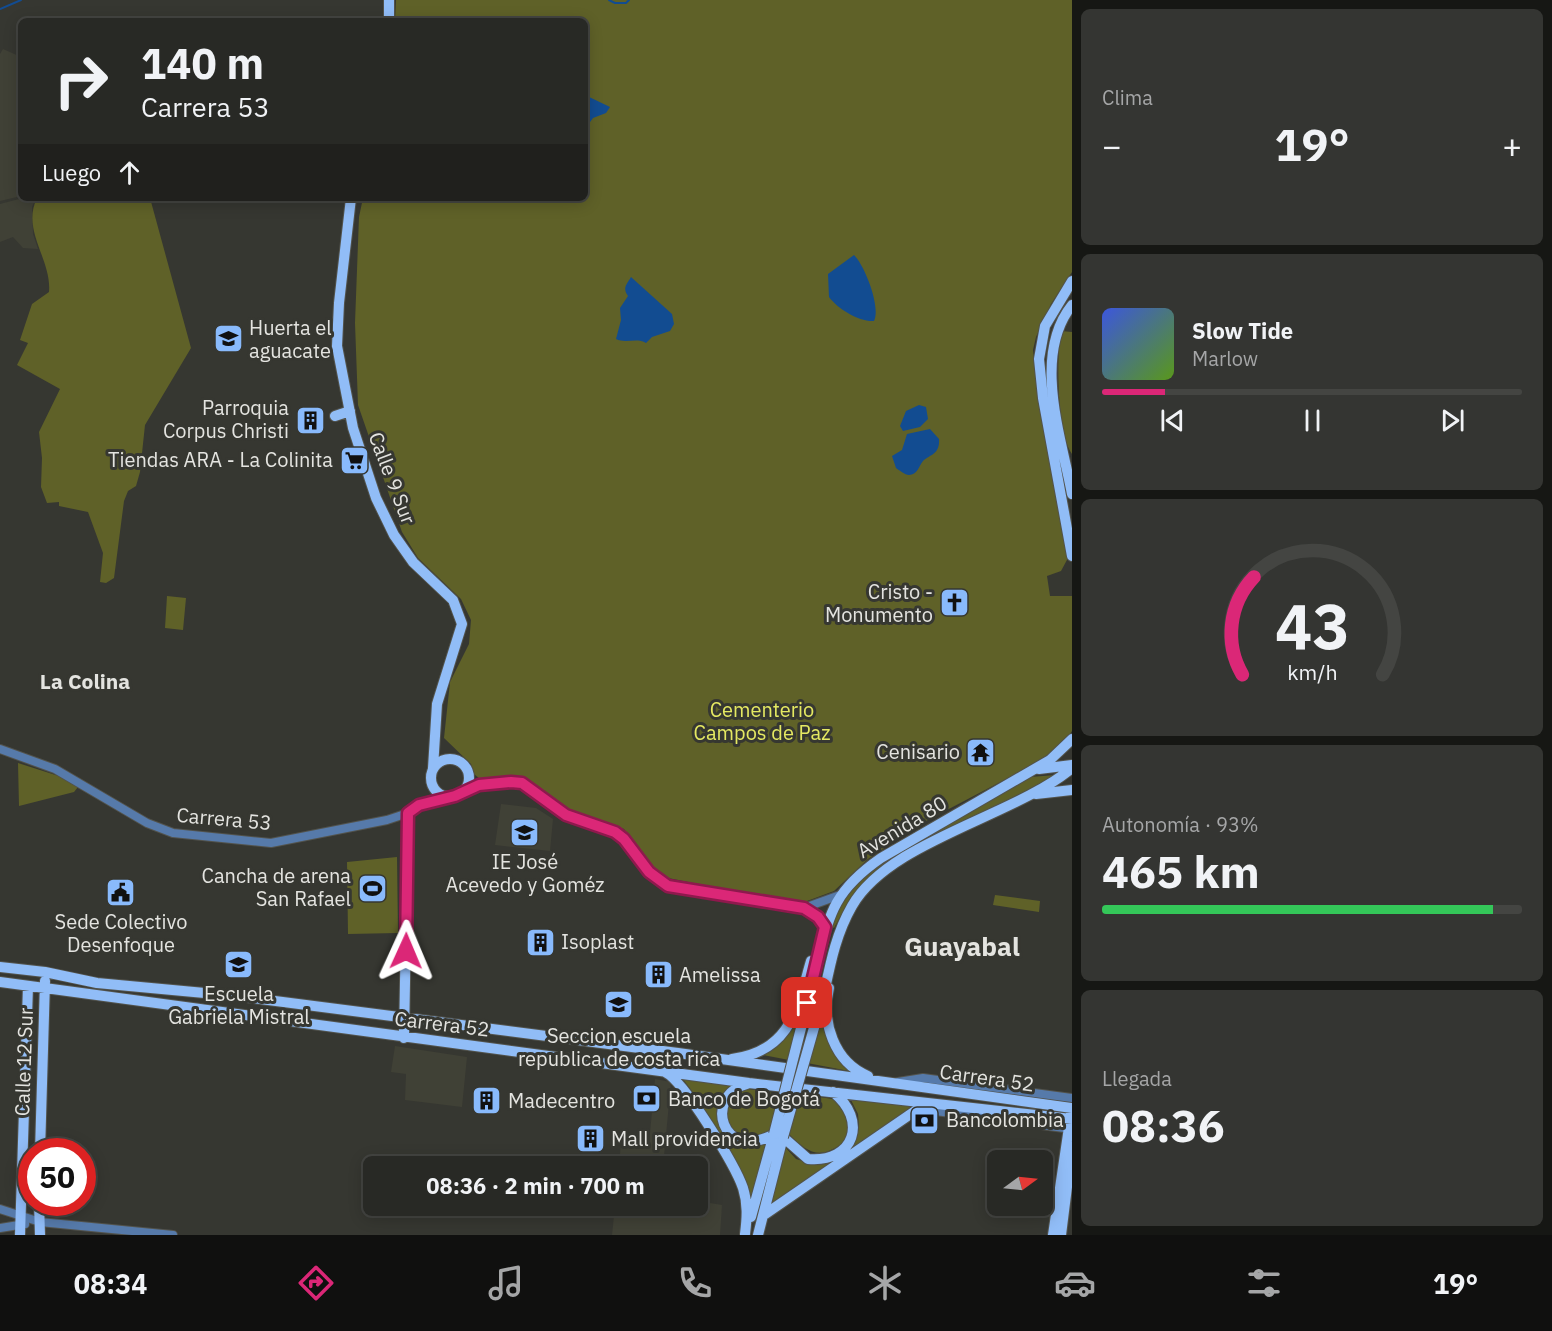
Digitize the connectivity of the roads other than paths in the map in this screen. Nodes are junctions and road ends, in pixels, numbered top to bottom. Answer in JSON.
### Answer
{"nodes":[{"id":1,"x":390,"y":0,"type":"edge"},
{"id":2,"x":389,"y":18,"type":"edge"},
{"id":3,"x":351,"y":201,"type":"edge"},
{"id":4,"x":1072,"y":281,"type":"edge"},
{"id":5,"x":1072,"y":305,"type":"edge"},
{"id":6,"x":350,"y":411,"type":"junction"},
{"id":7,"x":335,"y":416,"type":"dead end"},
{"id":8,"x":1064,"y":451,"type":"junction"},
{"id":9,"x":1072,"y":459,"type":"edge"},
{"id":10,"x":1072,"y":489,"type":"edge"},
{"id":11,"x":1072,"y":556,"type":"edge"},
{"id":12,"x":1072,"y":739,"type":"edge"},
{"id":13,"x":434,"y":745,"type":"junction"},
{"id":14,"x":0,"y":749,"type":"edge"},
{"id":15,"x":1062,"y":750,"type":"junction"},
{"id":16,"x":450,"y":759,"type":"junction"},
{"id":17,"x":1072,"y":760,"type":"edge"},
{"id":18,"x":1072,"y":767,"type":"edge"},
{"id":19,"x":433,"y":768,"type":"junction"},
{"id":20,"x":1036,"y":769,"type":"junction"},
{"id":21,"x":432,"y":783,"type":"junction"},
{"id":22,"x":466,"y":784,"type":"junction"},
{"id":23,"x":1072,"y":790,"type":"edge"},
{"id":24,"x":1033,"y":794,"type":"junction"},
{"id":25,"x":446,"y":796,"type":"junction"},
{"id":26,"x":423,"y":803,"type":"junction"},
{"id":27,"x":408,"y":813,"type":"junction"},
{"id":28,"x":840,"y":895,"type":"junction"},
{"id":29,"x":804,"y":908,"type":"junction"},
{"id":30,"x":825,"y":927,"type":"junction"},
{"id":31,"x":841,"y":928,"type":"junction"},
{"id":32,"x":0,"y":967,"type":"edge"},
{"id":33,"x":45,"y":972,"type":"junction"},
{"id":34,"x":0,"y":982,"type":"edge"},
{"id":35,"x":28,"y":986,"type":"junction"},
{"id":36,"x":45,"y":988,"type":"junction"},
{"id":37,"x":406,"y":1017,"type":"junction"},
{"id":38,"x":404,"y":1038,"type":"junction"},
{"id":39,"x":720,"y":1060,"type":"junction"},
{"id":40,"x":659,"y":1069,"type":"junction"},
{"id":41,"x":876,"y":1080,"type":"junction"},
{"id":42,"x":748,"y":1083,"type":"junction"},
{"id":43,"x":832,"y":1092,"type":"junction"},
{"id":44,"x":1005,"y":1094,"type":"junction"},
{"id":45,"x":1072,"y":1098,"type":"edge"},
{"id":46,"x":916,"y":1101,"type":"junction"},
{"id":47,"x":924,"y":1110,"type":"junction"},
{"id":48,"x":1071,"y":1119,"type":"edge"},
{"id":49,"x":778,"y":1136,"type":"junction"},
{"id":50,"x":40,"y":1138,"type":"edge"},
{"id":51,"x":1072,"y":1147,"type":"edge"},
{"id":52,"x":0,"y":1209,"type":"edge"},
{"id":53,"x":764,"y":1215,"type":"junction"},
{"id":54,"x":40,"y":1216,"type":"edge"},
{"id":55,"x":40,"y":1222,"type":"junction"},
{"id":56,"x":20,"y":1225,"type":"edge"},
{"id":57,"x":0,"y":1228,"type":"edge"},
{"id":58,"x":745,"y":1234,"type":"edge"},
{"id":59,"x":40,"y":1235,"type":"edge"},
{"id":60,"x":173,"y":1235,"type":"edge"},
{"id":61,"x":758,"y":1235,"type":"edge"},
{"id":62,"x":1053,"y":1235,"type":"edge"},
{"id":63,"x":1061,"y":1235,"type":"edge"}],
"edges":[{"from":1,"to":2,"type":"main road"},
{"from":3,"to":6,"type":"main road","name":"Calle 9 Sur"},
{"from":4,"to":11,"type":"main road"},
{"from":5,"to":8,"type":"main road"},
{"from":6,"to":7,"type":"main road"},
{"from":6,"to":13,"type":"main road","name":"Calle 9 Sur"},
{"from":8,"to":9,"type":"street"},
{"from":8,"to":10,"type":"main road"},
{"from":12,"to":15,"type":"main road","name":"Avenida 80"},
{"from":13,"to":16,"type":"main road"},
{"from":13,"to":19,"type":"main road","name":"Calle 9 Sur"},
{"from":14,"to":27,"type":"street","name":"Carrera 53"},
{"from":15,"to":17,"type":"main road"},
{"from":15,"to":20,"type":"main road","name":"Avenida 80"},
{"from":16,"to":19,"type":"main road"},
{"from":16,"to":22,"type":"main road"},
{"from":18,"to":20,"type":"main road"},
{"from":18,"to":24,"type":"main road","name":"Avenida 80"},
{"from":19,"to":21,"type":"main road"},
{"from":20,"to":28,"type":"main road","name":"Avenida 80"},
{"from":21,"to":25,"type":"main road"},
{"from":21,"to":26,"type":"main road"},
{"from":22,"to":25,"type":"main road"},
{"from":22,"to":29,"type":"street"},
{"from":23,"to":24,"type":"main road"},
{"from":24,"to":31,"type":"main road","name":"Avenida 80"},
{"from":25,"to":26,"type":"main road","name":"Carrera 53"},
{"from":26,"to":27,"type":"main road","name":"Carrera 53"},
{"from":27,"to":37,"type":"main road"},
{"from":28,"to":29,"type":"street"},
{"from":28,"to":30,"type":"main road","name":"Avenida 80"},
{"from":29,"to":30,"type":"street"},
{"from":30,"to":39,"type":"main road"},
{"from":30,"to":49,"type":"main road","name":"Avenida 80","bridge":true},
{"from":31,"to":41,"type":"main road"},
{"from":31,"to":49,"type":"main road","name":"Avenida 80","bridge":true},
{"from":32,"to":33,"type":"main road","name":"Carrera 52"},
{"from":33,"to":36,"type":"main road","name":"Calle 12 Sur"},
{"from":33,"to":37,"type":"main road","name":"Carrera 52"},
{"from":34,"to":35,"type":"main road","name":"Carrera 52"},
{"from":35,"to":36,"type":"main road","name":"Carrera 52"},
{"from":35,"to":56,"type":"main road","name":"Calle 12 Sur"},
{"from":36,"to":38,"type":"main road","name":"Carrera 52"},
{"from":36,"to":50,"type":"main road","name":"Calle 12 Sur"},
{"from":37,"to":38,"type":"main road"},
{"from":37,"to":39,"type":"main road","name":"Carrera 52"},
{"from":38,"to":40,"type":"main road","name":"Carrera 52"},
{"from":39,"to":41,"type":"main road","name":"Carrera 52"},
{"from":40,"to":42,"type":"main road","name":"Carrera 52"},
{"from":40,"to":58,"type":"main road"},
{"from":41,"to":44,"type":"main road","name":"Carrera 52"},
{"from":42,"to":43,"type":"main road","name":"Carrera 52"},
{"from":42,"to":49,"type":"main road"},
{"from":43,"to":46,"type":"main road","name":"Carrera 52"},
{"from":43,"to":49,"type":"main road"},
{"from":44,"to":45,"type":"street","name":"Carrera 52"},
{"from":44,"to":48,"type":"main road","name":"Carrera 52"},
{"from":46,"to":47,"type":"street","name":"Carrera 52"},
{"from":46,"to":48,"type":"main road","name":"Carrera 52"},
{"from":47,"to":48,"type":"street","name":"Carrera 52"},
{"from":47,"to":53,"type":"main road"},
{"from":48,"to":62,"type":"main road"},
{"from":49,"to":53,"type":"main road","name":"Avenida 80"},
{"from":49,"to":58,"type":"main road","name":"Avenida 80"},
{"from":51,"to":63,"type":"main road"},
{"from":52,"to":56,"type":"street"},
{"from":53,"to":61,"type":"main road","name":"Avenida 80"},
{"from":54,"to":55,"type":"main road"},
{"from":55,"to":56,"type":"street"},
{"from":55,"to":59,"type":"main road"},
{"from":55,"to":60,"type":"street"},
{"from":56,"to":57,"type":"street"}]}
